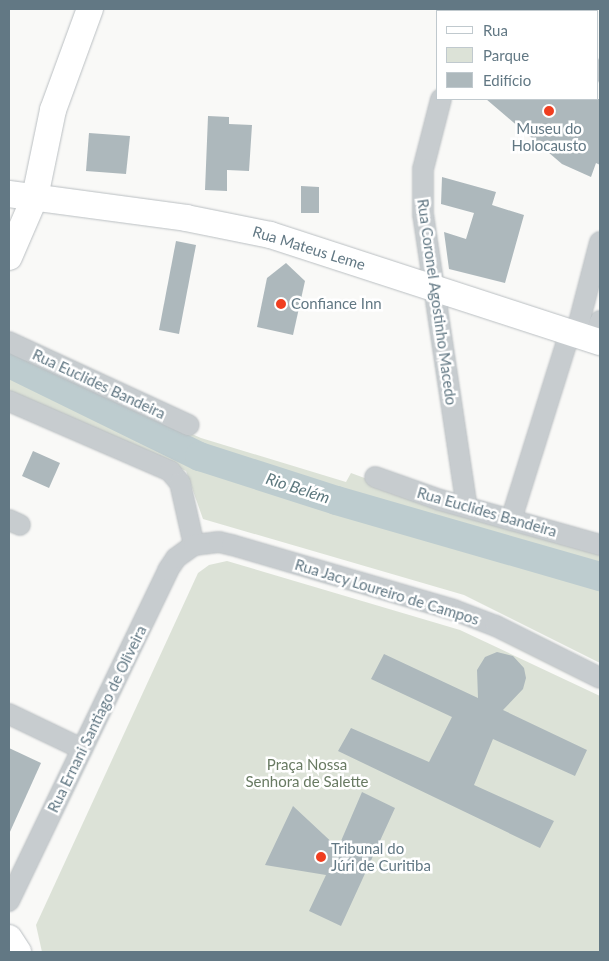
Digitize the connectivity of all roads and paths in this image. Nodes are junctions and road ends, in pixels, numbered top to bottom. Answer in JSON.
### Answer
{"nodes":[{"id":1,"x":90,"y":9,"type":"edge"},
{"id":2,"x":440,"y":100,"type":"edge"},
{"id":3,"x":9,"y":194,"type":"edge"},
{"id":4,"x":35,"y":197,"type":"junction"},
{"id":5,"x":600,"y":242,"type":"edge"},
{"id":6,"x":9,"y":257,"type":"edge"},
{"id":7,"x":432,"y":287,"type":"junction"},
{"id":8,"x":588,"y":334,"type":"edge"},
{"id":9,"x":9,"y":342,"type":"edge"},
{"id":10,"x":9,"y":401,"type":"edge"},
{"id":11,"x":189,"y":426,"type":"dead end"},
{"id":12,"x":375,"y":477,"type":"dead end"},
{"id":13,"x":466,"y":506,"type":"junction"},
{"id":14,"x":511,"y":520,"type":"junction"},
{"id":15,"x":194,"y":545,"type":"junction"},
{"id":16,"x":600,"y":546,"type":"edge"},
{"id":17,"x":600,"y":678,"type":"edge"},
{"id":18,"x":9,"y":714,"type":"edge"},
{"id":19,"x":82,"y":749,"type":"junction"},
{"id":20,"x":9,"y":901,"type":"edge"},
{"id":21,"x":9,"y":938,"type":"edge"},
{"id":22,"x":18,"y":952,"type":"edge"}],
"edges":[{"from":1,"to":4,"type":"main road"},
{"from":2,"to":7,"type":"street","name":"Rua Coronel Agostinho Macedo"},
{"from":3,"to":4,"type":"main road","name":"Rua Mateus Leme"},
{"from":4,"to":6,"type":"main road"},
{"from":4,"to":7,"type":"main road","name":"Rua Mateus Leme"},
{"from":5,"to":8,"type":"street"},
{"from":7,"to":8,"type":"main road","name":"Rua Mateus Leme"},
{"from":7,"to":13,"type":"street","name":"Rua Coronel Agostinho Macedo"},
{"from":8,"to":14,"type":"street"},
{"from":9,"to":11,"type":"street","name":"Rua Euclides Bandeira"},
{"from":10,"to":15,"type":"street"},
{"from":12,"to":13,"type":"street","name":"Rua Euclides Bandeira"},
{"from":13,"to":14,"type":"street","name":"Rua Euclides Bandeira"},
{"from":14,"to":16,"type":"street","name":"Rua Euclides Bandeira"},
{"from":15,"to":17,"type":"street","name":"Rua Jacy Loureiro de Campos"},
{"from":15,"to":19,"type":"street","name":"Rua Ernani Santiago de Oliveira"},
{"from":18,"to":19,"type":"street"},
{"from":19,"to":20,"type":"street","name":"Rua Ernani Santiago de Oliveira"},
{"from":21,"to":22,"type":"main road"}]}
